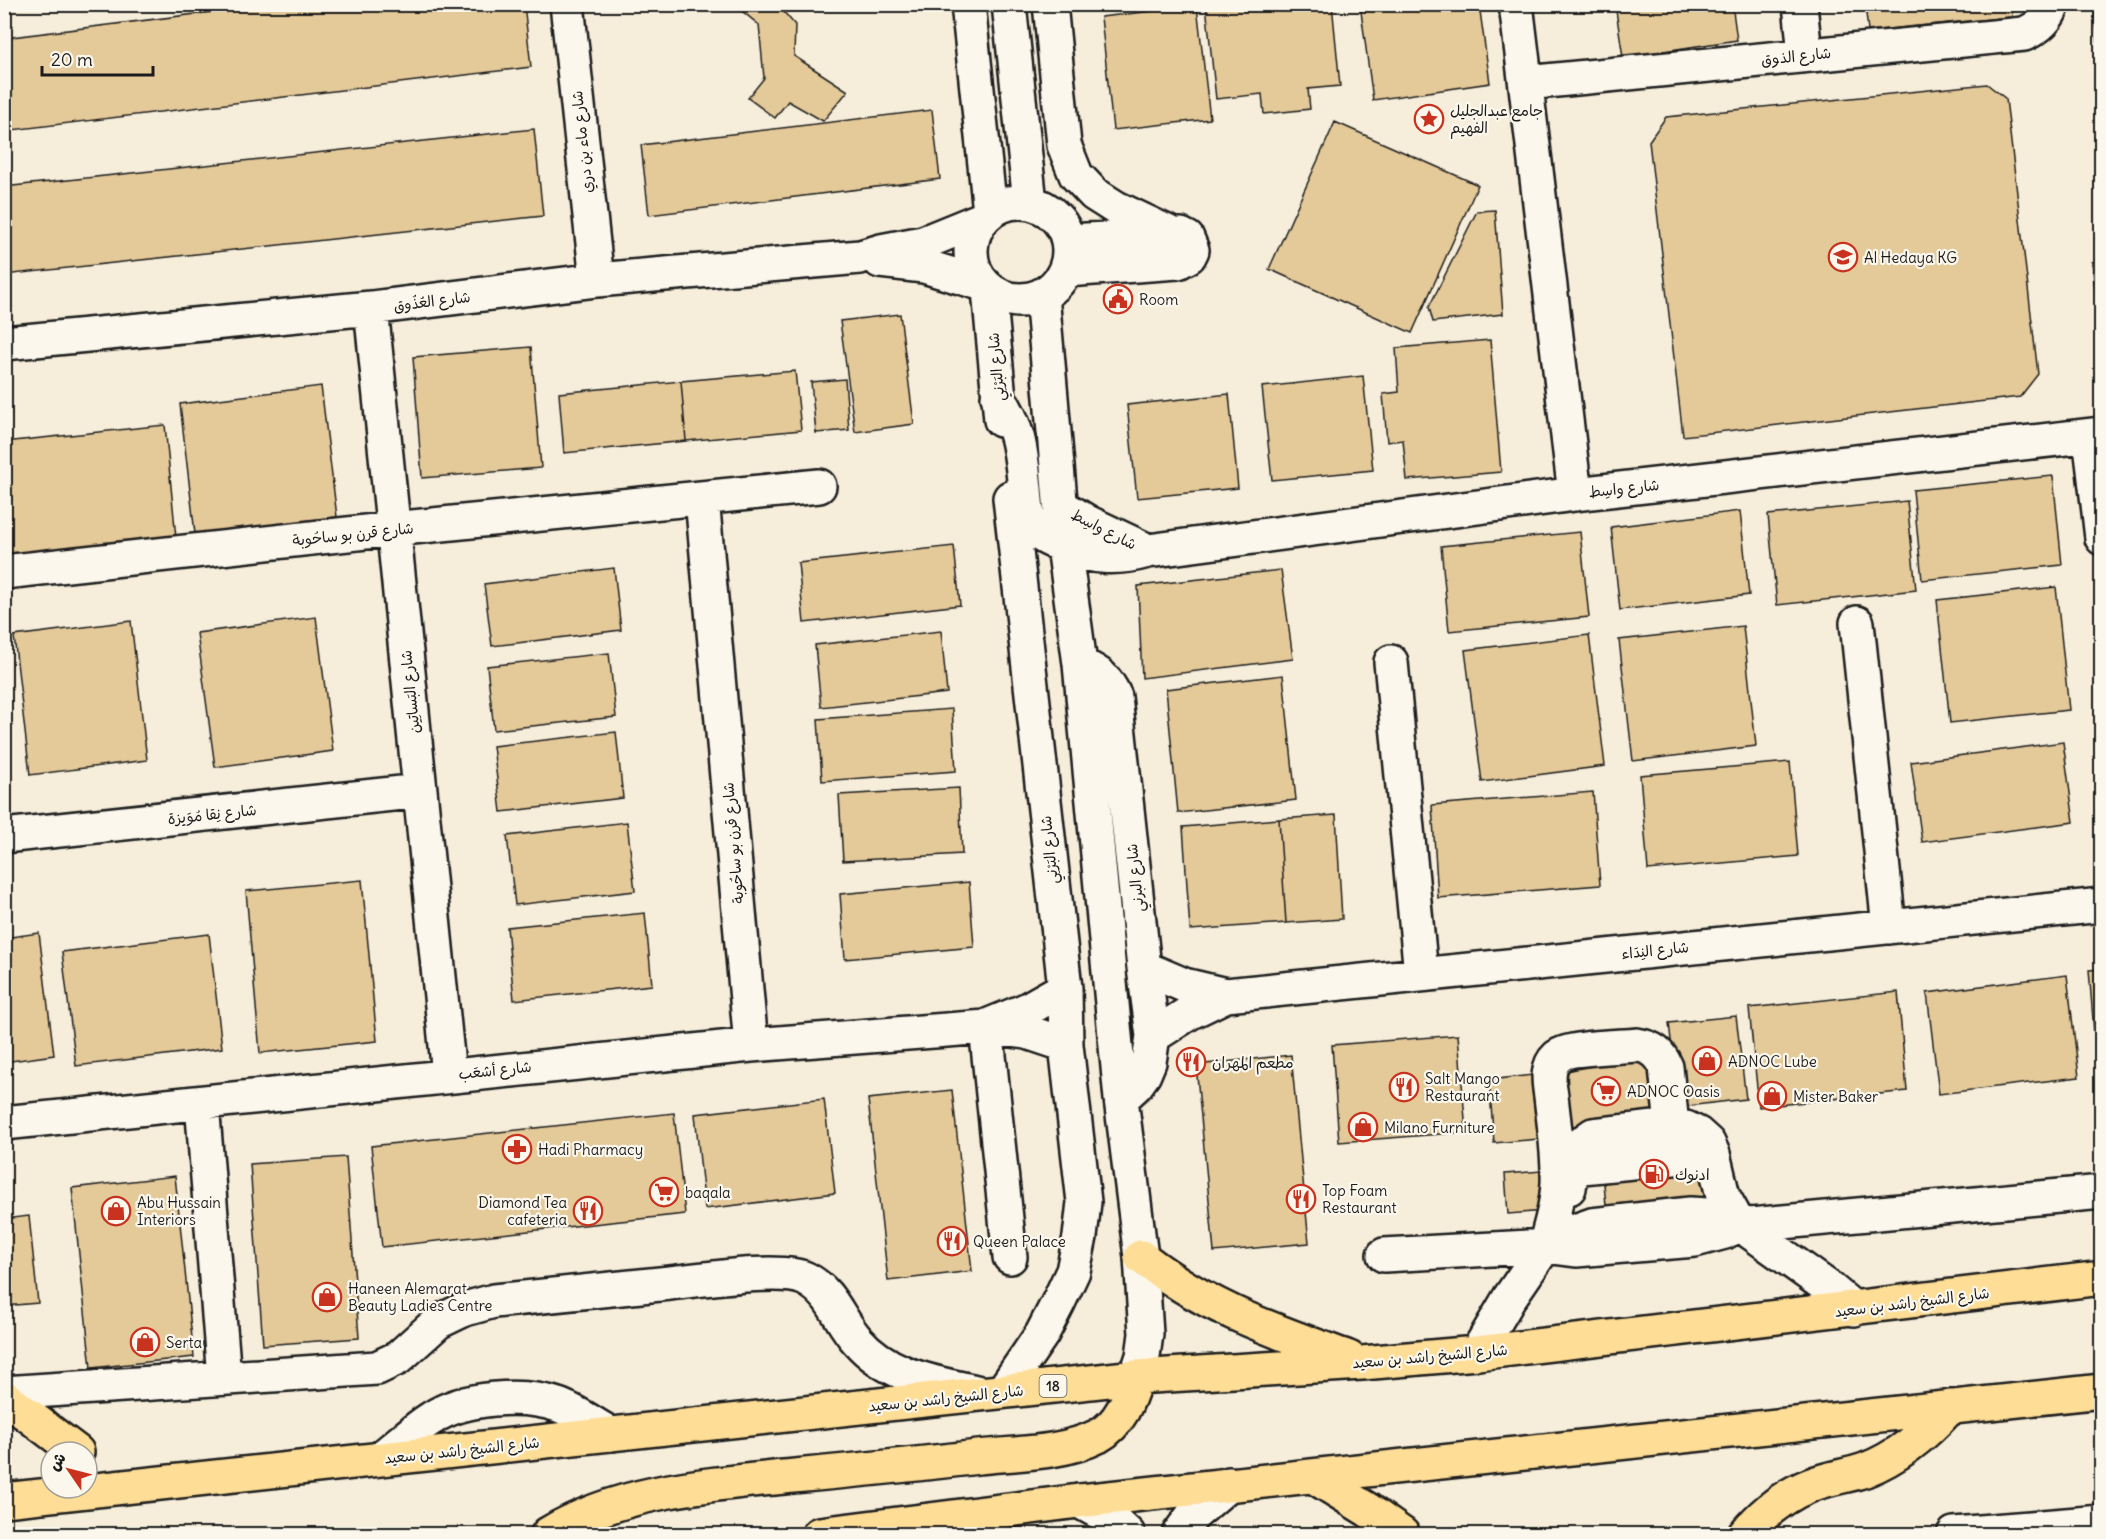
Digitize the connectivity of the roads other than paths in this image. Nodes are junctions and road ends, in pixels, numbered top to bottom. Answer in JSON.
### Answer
{"nodes":[{"id":1,"x":567,"y":4,"type":"edge"},
{"id":2,"x":968,"y":4,"type":"edge"},
{"id":3,"x":1009,"y":4,"type":"edge"},
{"id":4,"x":1050,"y":4,"type":"edge"},
{"id":5,"x":1516,"y":4,"type":"edge"},
{"id":6,"x":1800,"y":4,"type":"edge"},
{"id":7,"x":2052,"y":4,"type":"edge"},
{"id":8,"x":1805,"y":55,"type":"junction"},
{"id":9,"x":1526,"y":84,"type":"junction"},
{"id":10,"x":1030,"y":203,"type":"junction"},
{"id":11,"x":986,"y":215,"type":"junction"},
{"id":12,"x":1067,"y":256,"type":"junction"},
{"id":13,"x":860,"y":257,"type":"junction"},
{"id":14,"x":597,"y":280,"type":"junction"},
{"id":15,"x":986,"y":287,"type":"junction"},
{"id":16,"x":1042,"y":295,"type":"junction"},
{"id":17,"x":371,"y":308,"type":"junction"},
{"id":18,"x":4,"y":343,"type":"edge"},
{"id":19,"x":998,"y":397,"type":"junction"},
{"id":20,"x":2096,"y":435,"type":"edge"},
{"id":21,"x":819,"y":486,"type":"dead end"},
{"id":22,"x":1575,"y":494,"type":"junction"},
{"id":23,"x":702,"y":498,"type":"junction"},
{"id":24,"x":1061,"y":506,"type":"junction"},
{"id":25,"x":393,"y":529,"type":"junction"},
{"id":26,"x":2102,"y":538,"type":"edge"},
{"id":27,"x":1064,"y":546,"type":"junction"},
{"id":28,"x":1148,"y":551,"type":"junction"},
{"id":29,"x":4,"y":572,"type":"edge"},
{"id":30,"x":1857,"y":623,"type":"dead end"},
{"id":31,"x":1391,"y":663,"type":"dead end"},
{"id":32,"x":1080,"y":664,"type":"junction"},
{"id":33,"x":420,"y":791,"type":"junction"},
{"id":34,"x":4,"y":837,"type":"edge"},
{"id":35,"x":2102,"y":905,"type":"edge"},
{"id":36,"x":1889,"y":927,"type":"junction"},
{"id":37,"x":1144,"y":968,"type":"junction"},
{"id":38,"x":1421,"y":974,"type":"junction"},
{"id":39,"x":1065,"y":988,"type":"junction"},
{"id":40,"x":1226,"y":995,"type":"junction"},
{"id":41,"x":986,"y":1027,"type":"junction"},
{"id":42,"x":1153,"y":1036,"type":"junction"},
{"id":43,"x":751,"y":1045,"type":"junction"},
{"id":44,"x":1066,"y":1045,"type":"junction"},
{"id":45,"x":449,"y":1075,"type":"junction"},
{"id":46,"x":1121,"y":1100,"type":"junction"},
{"id":47,"x":202,"y":1103,"type":"junction"},
{"id":48,"x":4,"y":1123,"type":"edge"},
{"id":49,"x":1672,"y":1126,"type":"junction"},
{"id":50,"x":1713,"y":1154,"type":"junction"},
{"id":51,"x":1572,"y":1168,"type":"junction"},
{"id":52,"x":2102,"y":1192,"type":"edge"},
{"id":53,"x":1738,"y":1223,"type":"junction"},
{"id":54,"x":1545,"y":1246,"type":"junction"},
{"id":55,"x":1384,"y":1255,"type":"dead end"},
{"id":56,"x":1010,"y":1257,"type":"dead end"},
{"id":57,"x":1141,"y":1257,"type":"junction"},
{"id":58,"x":2102,"y":1278,"type":"edge"},
{"id":59,"x":1854,"y":1309,"type":"junction"},
{"id":60,"x":1477,"y":1353,"type":"junction"},
{"id":61,"x":1362,"y":1363,"type":"junction"},
{"id":62,"x":1136,"y":1377,"type":"junction"},
{"id":63,"x":224,"y":1378,"type":"junction"},
{"id":64,"x":2102,"y":1391,"type":"edge"},
{"id":65,"x":995,"y":1393,"type":"junction"},
{"id":66,"x":4,"y":1395,"type":"edge"},
{"id":67,"x":1950,"y":1407,"type":"junction"},
{"id":68,"x":611,"y":1434,"type":"junction"},
{"id":69,"x":62,"y":1440,"type":"edge"},
{"id":70,"x":381,"y":1458,"type":"junction"},
{"id":71,"x":99,"y":1468,"type":"edge"},
{"id":72,"x":1313,"y":1476,"type":"junction"},
{"id":73,"x":1229,"y":1484,"type":"junction"},
{"id":74,"x":124,"y":1488,"type":"junction"},
{"id":75,"x":4,"y":1500,"type":"edge"},
{"id":76,"x":1079,"y":1501,"type":"junction"},
{"id":77,"x":2102,"y":1522,"type":"edge"},
{"id":78,"x":954,"y":1526,"type":"edge"},
{"id":79,"x":548,"y":1534,"type":"edge"},
{"id":80,"x":819,"y":1534,"type":"edge"},
{"id":81,"x":1128,"y":1534,"type":"edge"},
{"id":82,"x":1179,"y":1534,"type":"edge"},
{"id":83,"x":1402,"y":1534,"type":"edge"},
{"id":84,"x":1745,"y":1534,"type":"edge"},
{"id":85,"x":1954,"y":1534,"type":"edge"}],
"edges":[{"from":1,"to":14,"type":"street","name":"شارع ماء بن دري"},
{"from":2,"to":11,"type":"street"},
{"from":3,"to":10,"type":"street"},
{"from":4,"to":12,"type":"street"},
{"from":5,"to":9,"type":"street"},
{"from":6,"to":8,"type":"street"},
{"from":7,"to":8,"type":"street","name":"شارع الذوق"},
{"from":8,"to":9,"type":"street","name":"شارع الذوق"},
{"from":9,"to":22,"type":"street"},
{"from":10,"to":11,"type":"street"},
{"from":10,"to":12,"type":"street"},
{"from":11,"to":13,"type":"street","name":"شارع العُذُوق"},
{"from":11,"to":15,"type":"street"},
{"from":12,"to":16,"type":"street"},
{"from":13,"to":14,"type":"street","name":"شارع العُذُوق"},
{"from":13,"to":15,"type":"street","name":"شارع العُذُوق"},
{"from":14,"to":17,"type":"street","name":"شارع العُذُوق"},
{"from":15,"to":16,"type":"street"},
{"from":15,"to":19,"type":"street","name":"شارع البَرْنِي"},
{"from":16,"to":24,"type":"street"},
{"from":17,"to":18,"type":"street","name":"شارع العُذُوق"},
{"from":17,"to":25,"type":"street","name":"شارع البَساتِين"},
{"from":19,"to":27,"type":"street","name":"شارع واسِط"},
{"from":19,"to":39,"type":"street","name":"شارع البَرْنِي"},
{"from":20,"to":22,"type":"street","name":"شارع واسِط"},
{"from":20,"to":26,"type":"street"},
{"from":21,"to":23,"type":"street","name":"شارع قرن بو ساحُوبة"},
{"from":22,"to":28,"type":"street","name":"شارع واسِط"},
{"from":23,"to":25,"type":"street","name":"شارع قرن بو ساحُوبة"},
{"from":23,"to":43,"type":"street","name":"شارع قرن بو ساحُوبة"},
{"from":24,"to":27,"type":"street"},
{"from":24,"to":28,"type":"street","name":"شارع واسِط"},
{"from":25,"to":29,"type":"street","name":"شارع قرن بو ساحُوبة"},
{"from":25,"to":33,"type":"street","name":"شارع البَساتِين"},
{"from":27,"to":28,"type":"street","name":"شارع واسِط"},
{"from":27,"to":32,"type":"street"},
{"from":30,"to":36,"type":"street"},
{"from":31,"to":38,"type":"street"},
{"from":32,"to":37,"type":"street","name":"شارع البرني"},
{"from":32,"to":46,"type":"street"},
{"from":33,"to":34,"type":"street","name":"شارع نِقا مُوَيزة"},
{"from":33,"to":45,"type":"street","name":"شارع البَساتِين"},
{"from":35,"to":36,"type":"street","name":"شارع النِدَاء"},
{"from":36,"to":38,"type":"street","name":"شارع النِدَاء"},
{"from":37,"to":40,"type":"street","name":"شارع النِدَاء"},
{"from":37,"to":42,"type":"street","name":"شارع البرني"},
{"from":38,"to":40,"type":"street","name":"شارع النِدَاء"},
{"from":39,"to":41,"type":"street","name":"شارع أشعَب"},
{"from":39,"to":44,"type":"street","name":"شارع البَرْنِي"},
{"from":40,"to":42,"type":"street","name":"شارع النِدَاء"},
{"from":41,"to":43,"type":"street","name":"شارع أشعَب"},
{"from":41,"to":44,"type":"street","name":"شارع أشعَب"},
{"from":41,"to":56,"type":"street"},
{"from":42,"to":46,"type":"street","name":"شارع البرني"},
{"from":43,"to":45,"type":"street","name":"شارع أشعَب"},
{"from":44,"to":65,"type":"street","name":"شارع البَرْنِي"},
{"from":45,"to":47,"type":"street","name":"شارع أشعَب"},
{"from":46,"to":57,"type":"street"},
{"from":47,"to":48,"type":"street","name":"شارع أشعَب"},
{"from":47,"to":63,"type":"street"},
{"from":49,"to":50,"type":"street"},
{"from":49,"to":51,"type":"street"},
{"from":49,"to":54,"type":"street"},
{"from":50,"to":51,"type":"street"},
{"from":50,"to":53,"type":"street"},
{"from":51,"to":54,"type":"street"},
{"from":52,"to":53,"type":"street"},
{"from":53,"to":54,"type":"street"},
{"from":53,"to":59,"type":"street"},
{"from":54,"to":55,"type":"street"},
{"from":54,"to":60,"type":"street"},
{"from":57,"to":61,"type":"main road"},
{"from":57,"to":62,"type":"street"},
{"from":58,"to":59,"type":"main road","name":"شارع الشيخ راشد بن سعيد","number":"18"},
{"from":59,"to":60,"type":"main road","name":"شارع الشيخ راشد بن سعيد","number":"18"},
{"from":60,"to":61,"type":"main road","name":"شارع الشيخ راشد بن سعيد","number":"18"},
{"from":61,"to":62,"type":"main road","name":"شارع الشيخ راشد بن سعيد","number":"18"},
{"from":62,"to":65,"type":"main road","name":"شارع الشيخ راشد بن سعيد","number":"18"},
{"from":62,"to":79,"type":"main road"},
{"from":63,"to":65,"type":"street"},
{"from":63,"to":66,"type":"street"},
{"from":64,"to":67,"type":"main road"},
{"from":65,"to":68,"type":"main road","name":"شارع الشيخ راشد بن سعيد","number":"18"},
{"from":66,"to":69,"type":"main road"},
{"from":67,"to":72,"type":"main road"},
{"from":67,"to":84,"type":"main road"},
{"from":68,"to":70,"type":"main road","name":"شارع الشيخ راشد بن سعيد","number":"18"},
{"from":68,"to":70,"type":"street"},
{"from":70,"to":74,"type":"main road","name":"شارع الشيخ راشد بن سعيد","number":"18"},
{"from":71,"to":74,"type":"main road"},
{"from":72,"to":73,"type":"main road"},
{"from":72,"to":83,"type":"main road"},
{"from":73,"to":76,"type":"main road"},
{"from":73,"to":82,"type":"street"},
{"from":74,"to":75,"type":"main road","name":"شارع الشيخ راشد بن سعيد","number":"18"},
{"from":76,"to":78,"type":"main road"},
{"from":76,"to":81,"type":"street"},
{"from":77,"to":85,"type":"street"},
{"from":78,"to":80,"type":"main road"}]}
